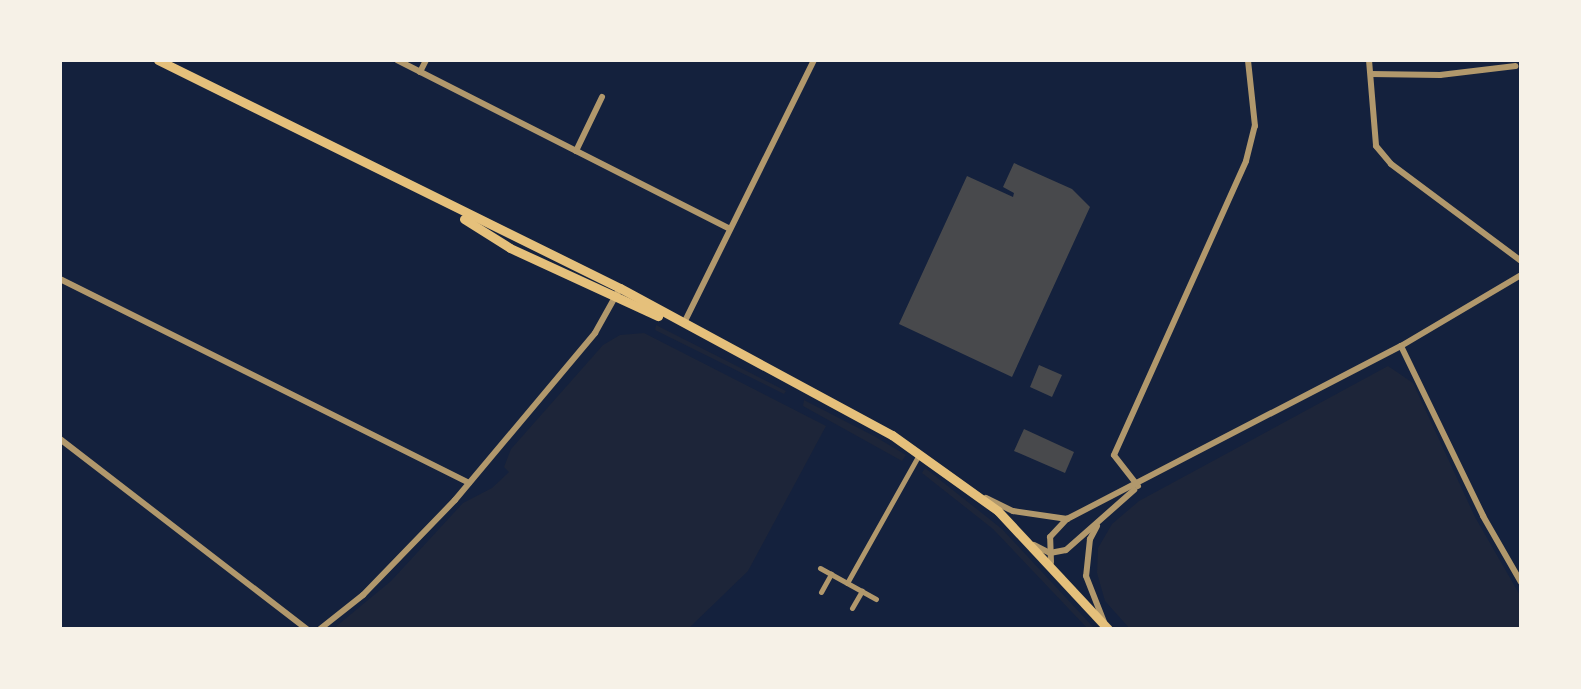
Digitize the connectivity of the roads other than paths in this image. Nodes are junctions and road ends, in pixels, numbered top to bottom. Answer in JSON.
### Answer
{"nodes":[{"id":1,"x":158,"y":60,"type":"edge"},
{"id":2,"x":397,"y":60,"type":"edge"},
{"id":3,"x":426,"y":60,"type":"edge"},
{"id":4,"x":814,"y":60,"type":"edge"},
{"id":5,"x":1248,"y":60,"type":"edge"},
{"id":6,"x":1369,"y":60,"type":"edge"},
{"id":7,"x":1515,"y":66,"type":"dead end"},
{"id":8,"x":420,"y":72,"type":"junction"},
{"id":9,"x":1371,"y":74,"type":"junction"},
{"id":10,"x":602,"y":97,"type":"dead end"},
{"id":11,"x":576,"y":151,"type":"junction"},
{"id":12,"x":438,"y":202,"type":"junction"},
{"id":13,"x":730,"y":229,"type":"junction"},
{"id":14,"x":1521,"y":261,"type":"edge"},
{"id":15,"x":1521,"y":275,"type":"edge"},
{"id":16,"x":60,"y":279,"type":"edge"},
{"id":17,"x":620,"y":288,"type":"junction"},
{"id":18,"x":615,"y":300,"type":"junction"},
{"id":19,"x":682,"y":326,"type":"junction"},
{"id":20,"x":1401,"y":346,"type":"junction"},
{"id":21,"x":60,"y":439,"type":"edge"},
{"id":22,"x":920,"y":453,"type":"junction"},
{"id":23,"x":469,"y":483,"type":"junction"},
{"id":24,"x":1138,"y":486,"type":"junction"},
{"id":25,"x":977,"y":494,"type":"junction"},
{"id":26,"x":1067,"y":519,"type":"junction"},
{"id":27,"x":1100,"y":520,"type":"junction"},
{"id":28,"x":1025,"y":538,"type":"junction"},
{"id":29,"x":1048,"y":552,"type":"junction"},
{"id":30,"x":820,"y":568,"type":"dead end"},
{"id":31,"x":1055,"y":569,"type":"junction"},
{"id":32,"x":831,"y":574,"type":"junction"},
{"id":33,"x":1521,"y":582,"type":"edge"},
{"id":34,"x":847,"y":583,"type":"junction"},
{"id":35,"x":862,"y":591,"type":"junction"},
{"id":36,"x":821,"y":592,"type":"dead end"},
{"id":37,"x":876,"y":599,"type":"dead end"},
{"id":38,"x":852,"y":608,"type":"dead end"},
{"id":39,"x":1107,"y":627,"type":"edge"},
{"id":40,"x":307,"y":629,"type":"edge"},
{"id":41,"x":320,"y":629,"type":"edge"}],
"edges":[{"from":1,"to":12,"type":"main road"},
{"from":2,"to":8,"type":"street"},
{"from":3,"to":8,"type":"street"},
{"from":4,"to":13,"type":"street"},
{"from":5,"to":24,"type":"street"},
{"from":6,"to":9,"type":"street"},
{"from":7,"to":9,"type":"street"},
{"from":8,"to":11,"type":"street"},
{"from":9,"to":14,"type":"street"},
{"from":10,"to":11,"type":"street"},
{"from":11,"to":13,"type":"street"},
{"from":12,"to":17,"type":"main road"},
{"from":12,"to":18,"type":"main road"},
{"from":13,"to":19,"type":"street"},
{"from":15,"to":20,"type":"street"},
{"from":16,"to":23,"type":"street"},
{"from":17,"to":18,"type":"street"},
{"from":17,"to":19,"type":"main road"},
{"from":18,"to":19,"type":"main road"},
{"from":18,"to":23,"type":"street"},
{"from":19,"to":22,"type":"main road"},
{"from":20,"to":24,"type":"street"},
{"from":20,"to":33,"type":"street"},
{"from":21,"to":40,"type":"street"},
{"from":22,"to":25,"type":"main road"},
{"from":22,"to":34,"type":"street"},
{"from":23,"to":41,"type":"street"},
{"from":24,"to":26,"type":"street"},
{"from":24,"to":27,"type":"street"},
{"from":25,"to":26,"type":"street"},
{"from":25,"to":28,"type":"main road"},
{"from":26,"to":29,"type":"street"},
{"from":27,"to":29,"type":"street"},
{"from":27,"to":39,"type":"street"},
{"from":28,"to":29,"type":"street"},
{"from":28,"to":31,"type":"main road"},
{"from":29,"to":31,"type":"street"},
{"from":30,"to":32,"type":"street"},
{"from":31,"to":39,"type":"main road"},
{"from":32,"to":34,"type":"street"},
{"from":32,"to":36,"type":"street"},
{"from":34,"to":35,"type":"street"},
{"from":35,"to":37,"type":"street"},
{"from":35,"to":38,"type":"street"}]}
